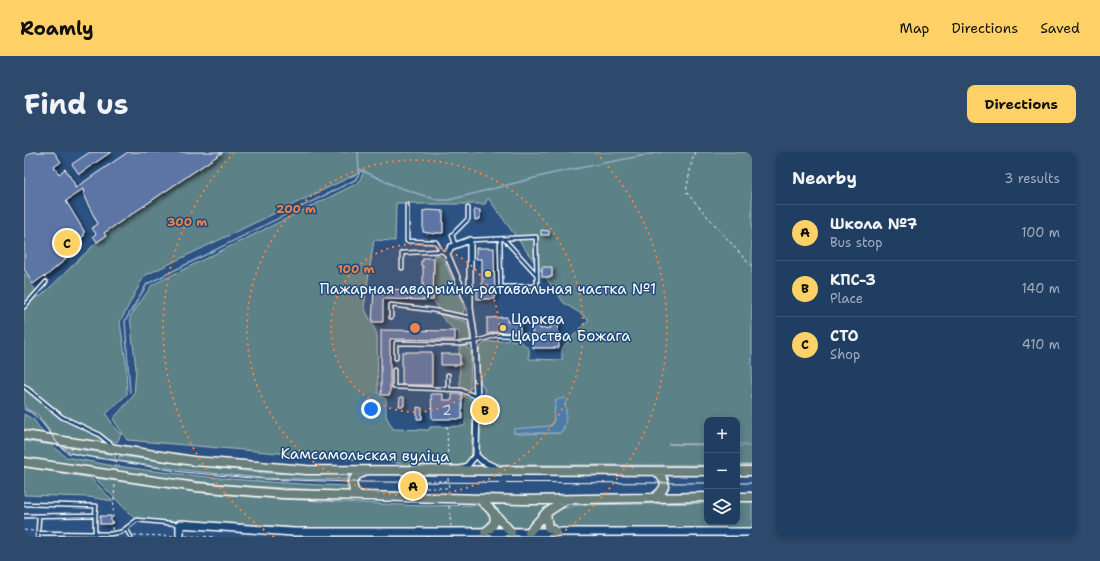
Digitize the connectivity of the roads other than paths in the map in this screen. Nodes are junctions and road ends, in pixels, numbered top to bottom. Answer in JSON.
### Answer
{"nodes":[{"id":1,"x":407,"y":205,"type":"dead end"},
{"id":2,"x":468,"y":208,"type":"dead end"},
{"id":3,"x":500,"y":238,"type":"junction"},
{"id":4,"x":504,"y":238,"type":"junction"},
{"id":5,"x":470,"y":240,"type":"junction"},
{"id":6,"x":455,"y":244,"type":"junction"},
{"id":7,"x":441,"y":251,"type":"junction"},
{"id":8,"x":447,"y":254,"type":"junction"},
{"id":9,"x":402,"y":268,"type":"dead end"},
{"id":10,"x":537,"y":275,"type":"junction"},
{"id":11,"x":46,"y":282,"type":"dead end"},
{"id":12,"x":24,"y":307,"type":"edge"},
{"id":13,"x":470,"y":308,"type":"junction"},
{"id":14,"x":391,"y":318,"type":"dead end"},
{"id":15,"x":471,"y":318,"type":"junction"},
{"id":16,"x":526,"y":336,"type":"dead end"},
{"id":17,"x":475,"y":342,"type":"junction"},
{"id":18,"x":396,"y":358,"type":"dead end"},
{"id":19,"x":394,"y":370,"type":"dead end"},
{"id":20,"x":448,"y":375,"type":"dead end"},
{"id":21,"x":24,"y":386,"type":"edge"},
{"id":22,"x":448,"y":390,"type":"junction"},
{"id":23,"x":477,"y":398,"type":"junction"},
{"id":24,"x":24,"y":435,"type":"edge"},
{"id":25,"x":118,"y":451,"type":"junction"},
{"id":26,"x":476,"y":455,"type":"junction"},
{"id":27,"x":24,"y":462,"type":"edge"},
{"id":28,"x":505,"y":470,"type":"junction"},
{"id":29,"x":365,"y":471,"type":"junction"},
{"id":30,"x":453,"y":471,"type":"junction"},
{"id":31,"x":656,"y":471,"type":"junction"},
{"id":32,"x":704,"y":471,"type":"edge"},
{"id":33,"x":740,"y":471,"type":"edge"},
{"id":34,"x":752,"y":471,"type":"edge"},
{"id":35,"x":360,"y":496,"type":"junction"},
{"id":36,"x":655,"y":497,"type":"junction"},
{"id":37,"x":704,"y":497,"type":"edge"},
{"id":38,"x":740,"y":497,"type":"edge"},
{"id":39,"x":752,"y":497,"type":"edge"},
{"id":40,"x":479,"y":499,"type":"junction"},
{"id":41,"x":569,"y":499,"type":"junction"},
{"id":42,"x":24,"y":504,"type":"edge"},
{"id":43,"x":494,"y":513,"type":"junction"},
{"id":44,"x":546,"y":513,"type":"junction"},
{"id":45,"x":95,"y":515,"type":"junction"},
{"id":46,"x":24,"y":516,"type":"edge"},
{"id":47,"x":39,"y":516,"type":"junction"},
{"id":48,"x":180,"y":524,"type":"junction"},
{"id":49,"x":126,"y":529,"type":"junction"},
{"id":50,"x":485,"y":532,"type":"junction"},
{"id":51,"x":529,"y":532,"type":"junction"},
{"id":52,"x":556,"y":532,"type":"junction"},
{"id":53,"x":752,"y":532,"type":"edge"},
{"id":54,"x":38,"y":533,"type":"junction"},
{"id":55,"x":95,"y":534,"type":"junction"},
{"id":56,"x":293,"y":534,"type":"edge"},
{"id":57,"x":517,"y":534,"type":"edge"},
{"id":58,"x":594,"y":534,"type":"edge"},
{"id":59,"x":410,"y":535,"type":"edge"},
{"id":60,"x":38,"y":537,"type":"edge"},
{"id":61,"x":130,"y":537,"type":"edge"},
{"id":62,"x":180,"y":537,"type":"edge"}],
"edges":[{"from":1,"to":7,"type":"lane"},
{"from":2,"to":6,"type":"lane"},
{"from":3,"to":4,"type":"lane"},
{"from":3,"to":5,"type":"lane"},
{"from":3,"to":10,"type":"lane"},
{"from":4,"to":10,"type":"lane"},
{"from":4,"to":10,"type":"lane"},
{"from":5,"to":6,"type":"street"},
{"from":5,"to":13,"type":"street"},
{"from":6,"to":8,"type":"street"},
{"from":7,"to":8,"type":"lane"},
{"from":7,"to":9,"type":"lane"},
{"from":8,"to":13,"type":"street"},
{"from":11,"to":12,"type":"lane"},
{"from":13,"to":15,"type":"street"},
{"from":14,"to":15,"type":"lane"},
{"from":15,"to":17,"type":"street"},
{"from":16,"to":17,"type":"lane"},
{"from":17,"to":18,"type":"lane"},
{"from":17,"to":23,"type":"street"},
{"from":19,"to":22,"type":"lane"},
{"from":20,"to":22,"type":"lane"},
{"from":21,"to":25,"type":"lane"},
{"from":22,"to":23,"type":"lane"},
{"from":23,"to":26,"type":"street"},
{"from":24,"to":25,"type":"main road","name":"Камсамольская вуліца"},
{"from":25,"to":29,"type":"main road","name":"Камсамольская вуліца"},
{"from":26,"to":28,"type":"street"},
{"from":26,"to":30,"type":"street"},
{"from":27,"to":35,"type":"main road"},
{"from":28,"to":30,"type":"main road","name":"Камсамольская вуліца"},
{"from":28,"to":31,"type":"main road","name":"Камсамольская вуліца"},
{"from":29,"to":30,"type":"main road","name":"Камсамольская вуліца"},
{"from":29,"to":35,"type":"main road"},
{"from":31,"to":32,"type":"main road","name":"Камсамольская вуліца"},
{"from":31,"to":36,"type":"main road"},
{"from":33,"to":34,"type":"main road"},
{"from":35,"to":40,"type":"main road"},
{"from":36,"to":37,"type":"main road"},
{"from":36,"to":41,"type":"main road"},
{"from":38,"to":39,"type":"main road"},
{"from":40,"to":41,"type":"main road"},
{"from":40,"to":43,"type":"main road"},
{"from":41,"to":44,"type":"main road"},
{"from":42,"to":45,"type":"lane"},
{"from":43,"to":50,"type":"main road"},
{"from":43,"to":57,"type":"main road"},
{"from":44,"to":51,"type":"main road"},
{"from":44,"to":52,"type":"main road"},
{"from":45,"to":47,"type":"lane"},
{"from":45,"to":55,"type":"lane"},
{"from":46,"to":47,"type":"lane"},
{"from":47,"to":54,"type":"lane"},
{"from":48,"to":49,"type":"lane"},
{"from":48,"to":56,"type":"street"},
{"from":48,"to":62,"type":"street"},
{"from":49,"to":55,"type":"lane"},
{"from":49,"to":61,"type":"lane"},
{"from":50,"to":57,"type":"street"},
{"from":50,"to":59,"type":"street"},
{"from":51,"to":52,"type":"street"},
{"from":51,"to":57,"type":"street"},
{"from":52,"to":58,"type":"street"},
{"from":53,"to":58,"type":"street"},
{"from":54,"to":55,"type":"lane"},
{"from":54,"to":60,"type":"lane"},
{"from":56,"to":59,"type":"street"}]}
